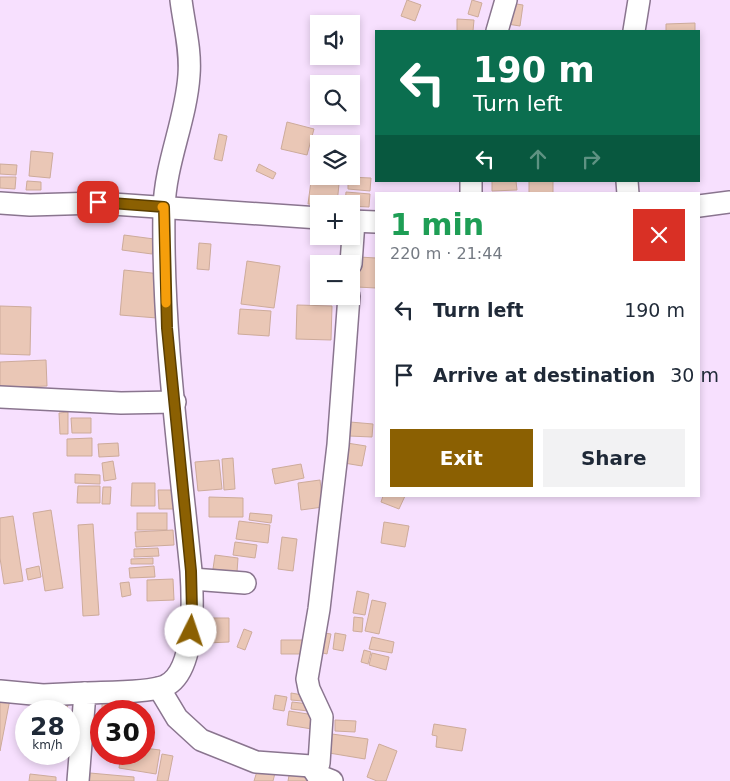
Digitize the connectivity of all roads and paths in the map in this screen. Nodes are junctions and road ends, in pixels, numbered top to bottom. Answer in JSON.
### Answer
{"nodes":[{"id":1,"x":181,"y":0,"type":"edge"},
{"id":2,"x":506,"y":0,"type":"edge"},
{"id":3,"x":639,"y":0,"type":"edge"},
{"id":4,"x":497,"y":30,"type":"edge"},
{"id":5,"x":634,"y":30,"type":"edge"},
{"id":6,"x":730,"y":202,"type":"edge"},
{"id":7,"x":0,"y":203,"type":"edge"},
{"id":8,"x":700,"y":206,"type":"edge"},
{"id":9,"x":164,"y":207,"type":"junction"},
{"id":10,"x":310,"y":217,"type":"edge"},
{"id":11,"x":360,"y":221,"type":"edge"},
{"id":12,"x":375,"y":222,"type":"edge"},
{"id":13,"x":348,"y":305,"type":"edge"},
{"id":14,"x":0,"y":397,"type":"edge"},
{"id":15,"x":174,"y":402,"type":"junction"},
{"id":16,"x":192,"y":579,"type":"junction"},
{"id":17,"x":245,"y":583,"type":"dead end"},
{"id":18,"x":159,"y":688,"type":"junction"},
{"id":19,"x":0,"y":691,"type":"edge"},
{"id":20,"x":85,"y":693,"type":"junction"},
{"id":21,"x":312,"y":766,"type":"junction"},
{"id":22,"x":78,"y":781,"type":"edge"},
{"id":23,"x":332,"y":781,"type":"edge"}],
"edges":[{"from":1,"to":9,"type":"street"},
{"from":2,"to":4,"type":"street"},
{"from":3,"to":5,"type":"street"},
{"from":6,"to":8,"type":"street"},
{"from":7,"to":9,"type":"street"},
{"from":9,"to":10,"type":"street"},
{"from":9,"to":15,"type":"street"},
{"from":11,"to":12,"type":"street"},
{"from":13,"to":21,"type":"street"},
{"from":14,"to":15,"type":"street"},
{"from":15,"to":16,"type":"street"},
{"from":16,"to":17,"type":"street"},
{"from":16,"to":18,"type":"street"},
{"from":18,"to":20,"type":"street"},
{"from":18,"to":21,"type":"street"},
{"from":19,"to":20,"type":"street"},
{"from":20,"to":22,"type":"street"},
{"from":21,"to":23,"type":"street"}]}
